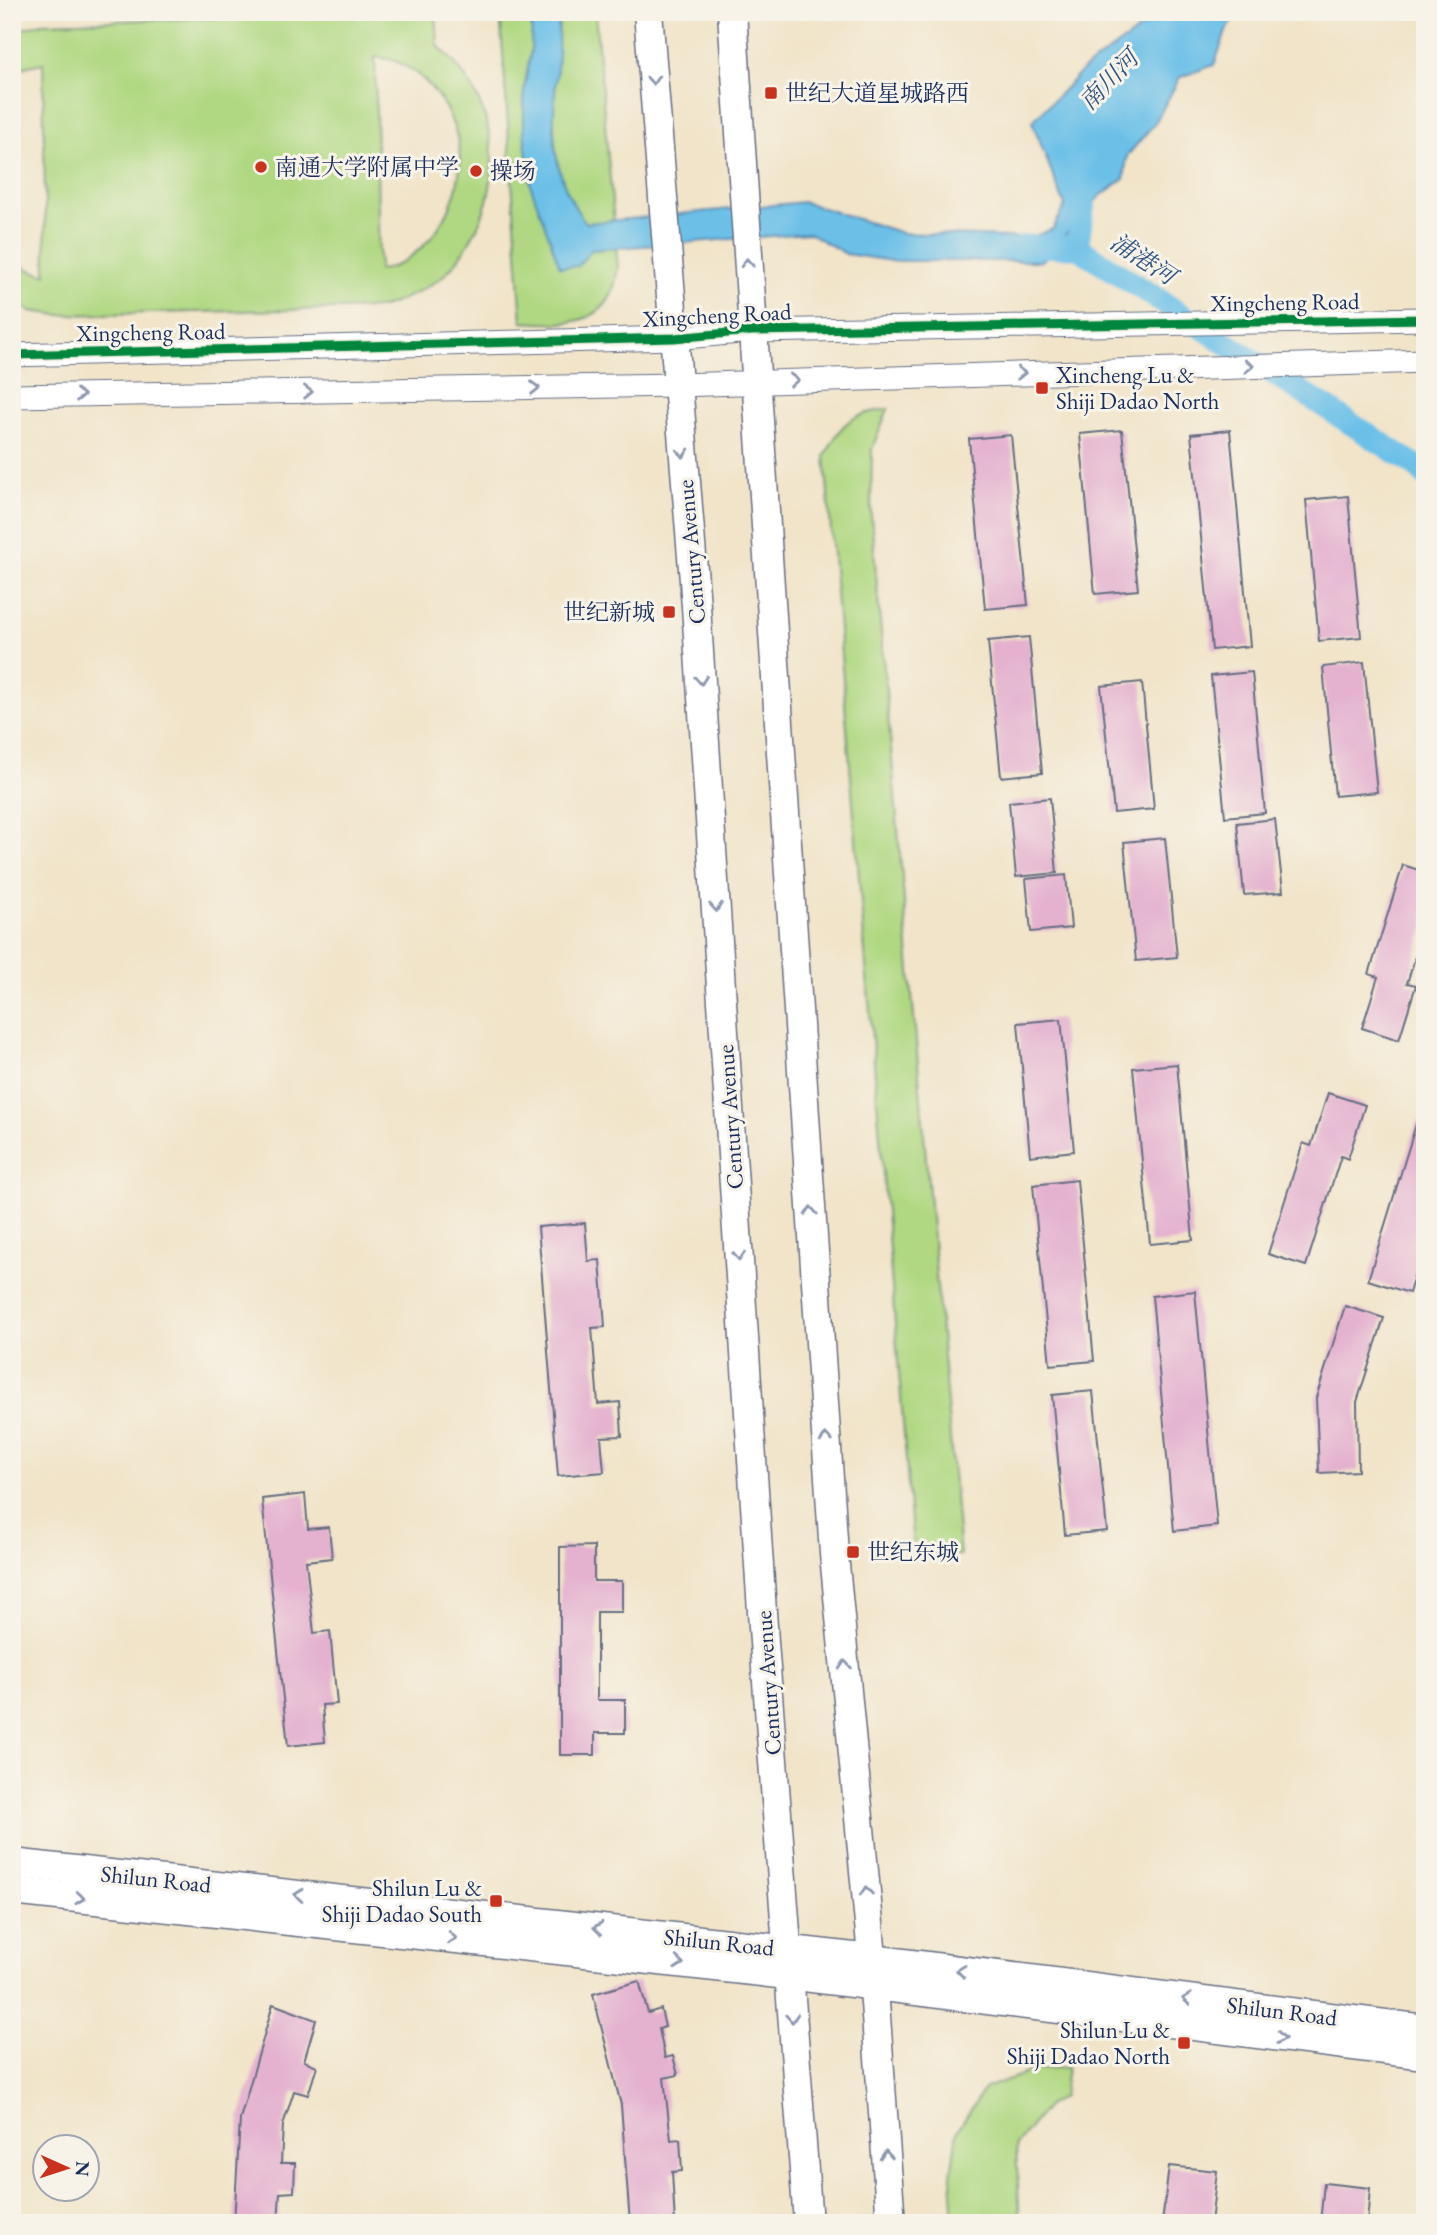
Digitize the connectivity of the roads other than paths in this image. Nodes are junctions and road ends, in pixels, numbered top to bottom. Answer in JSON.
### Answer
{"nodes":[{"id":1,"x":648,"y":12,"type":"edge"},
{"id":2,"x":732,"y":12,"type":"edge"},
{"id":3,"x":1425,"y":319,"type":"edge"},
{"id":4,"x":751,"y":331,"type":"junction"},
{"id":5,"x":674,"y":338,"type":"junction"},
{"id":6,"x":12,"y":355,"type":"edge"},
{"id":7,"x":1425,"y":361,"type":"edge"},
{"id":8,"x":754,"y":381,"type":"junction"},
{"id":9,"x":677,"y":385,"type":"junction"},
{"id":10,"x":12,"y":396,"type":"edge"},
{"id":11,"x":12,"y":1863,"type":"edge"},
{"id":12,"x":12,"y":1891,"type":"edge"},
{"id":13,"x":788,"y":1962,"type":"junction"},
{"id":14,"x":873,"y":1972,"type":"junction"},
{"id":15,"x":1425,"y":2029,"type":"edge"},
{"id":16,"x":1425,"y":2054,"type":"edge"},
{"id":17,"x":807,"y":2223,"type":"edge"},
{"id":18,"x":891,"y":2223,"type":"edge"}],
"edges":[{"from":1,"to":5,"type":"main road","name":"Century Avenue","one_way":true},
{"from":4,"to":2,"type":"main road","one_way":true},
{"from":3,"to":4,"type":"street","name":"Xingcheng Road"},
{"from":4,"to":5,"type":"street","name":"Xingcheng Road"},
{"from":4,"to":8,"type":"main road"},
{"from":5,"to":6,"type":"street","name":"Xingcheng Road"},
{"from":5,"to":9,"type":"main road","name":"Century Avenue"},
{"from":8,"to":7,"type":"street","one_way":true},
{"from":8,"to":9,"type":"street"},
{"from":14,"to":8,"type":"main road","one_way":true},
{"from":10,"to":9,"type":"street","one_way":true},
{"from":9,"to":13,"type":"main road","name":"Century Avenue","one_way":true},
{"from":13,"to":11,"type":"main road","name":"Shilun Road","one_way":true},
{"from":12,"to":13,"type":"main road","name":"Shilun Road","one_way":true},
{"from":13,"to":14,"type":"main road","name":"Shilun Road"},
{"from":13,"to":17,"type":"main road","name":"Century Avenue","one_way":true},
{"from":15,"to":14,"type":"main road","name":"Shilun Road","one_way":true},
{"from":14,"to":16,"type":"main road","name":"Shilun Road","one_way":true},
{"from":18,"to":14,"type":"main road","one_way":true}]}
